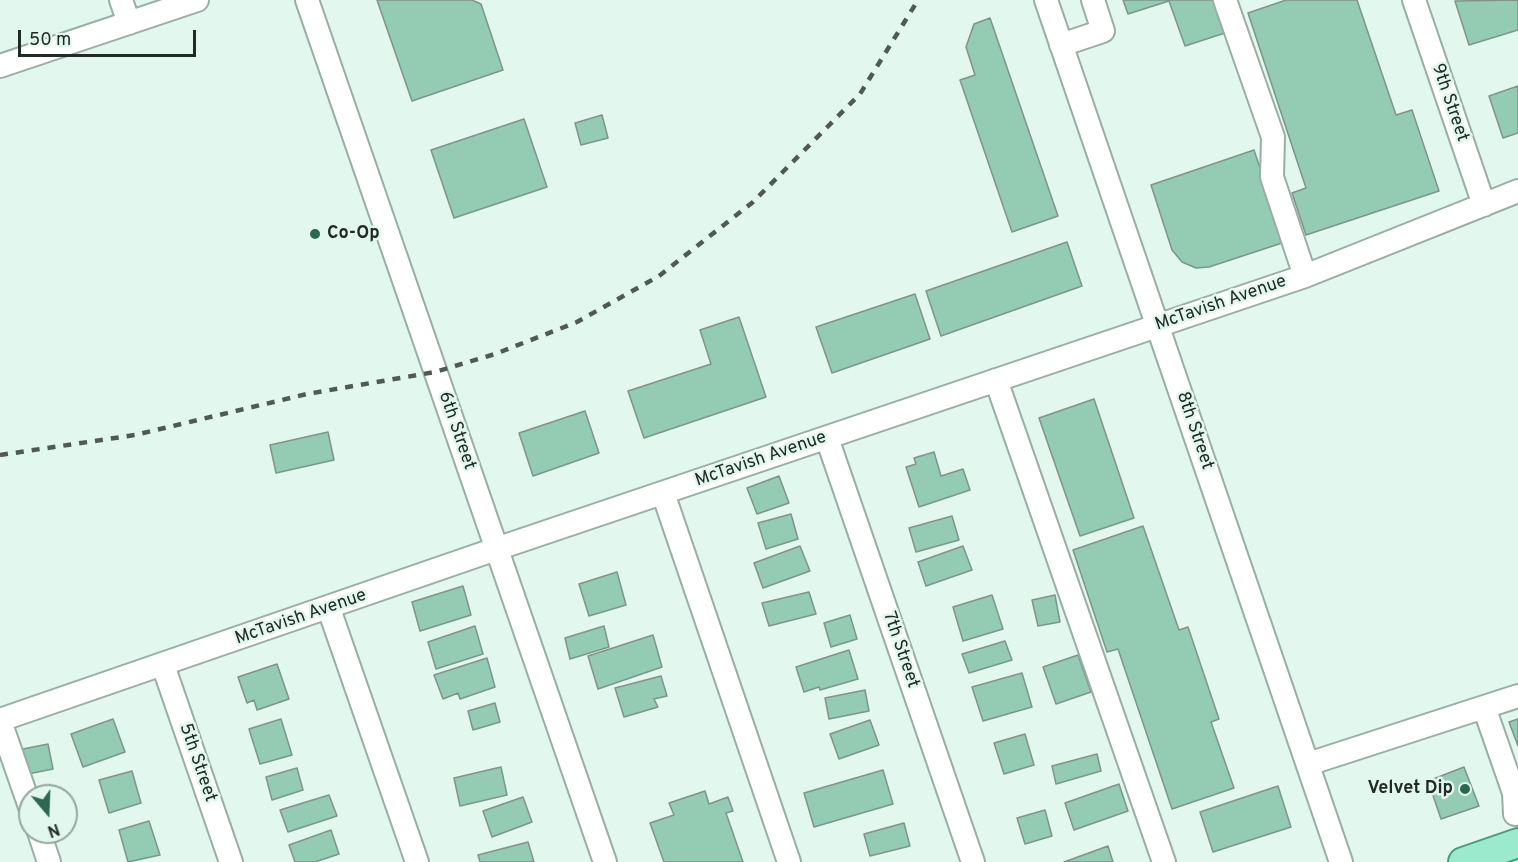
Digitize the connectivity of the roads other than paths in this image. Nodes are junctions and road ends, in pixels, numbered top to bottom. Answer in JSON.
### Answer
{"nodes":[{"id":1,"x":121,"y":0,"type":"edge"},
{"id":2,"x":196,"y":0,"type":"edge"},
{"id":3,"x":307,"y":0,"type":"edge"},
{"id":4,"x":1046,"y":0,"type":"edge"},
{"id":5,"x":1093,"y":0,"type":"edge"},
{"id":6,"x":1226,"y":0,"type":"edge"},
{"id":7,"x":1414,"y":0,"type":"edge"},
{"id":8,"x":129,"y":23,"type":"junction"},
{"id":9,"x":1061,"y":45,"type":"junction"},
{"id":10,"x":0,"y":66,"type":"edge"},
{"id":11,"x":1518,"y":191,"type":"edge"},
{"id":12,"x":1484,"y":205,"type":"junction"},
{"id":13,"x":1305,"y":276,"type":"junction"},
{"id":14,"x":1158,"y":326,"type":"junction"},
{"id":15,"x":996,"y":380,"type":"junction"},
{"id":16,"x":827,"y":438,"type":"junction"},
{"id":17,"x":663,"y":492,"type":"junction"},
{"id":18,"x":496,"y":549,"type":"junction"},
{"id":19,"x":328,"y":609,"type":"junction"},
{"id":20,"x":163,"y":665,"type":"junction"},
{"id":21,"x":1518,"y":696,"type":"edge"},
{"id":22,"x":1484,"y":707,"type":"junction"},
{"id":23,"x":0,"y":721,"type":"edge"},
{"id":24,"x":1308,"y":764,"type":"junction"},
{"id":25,"x":22,"y":784,"type":"edge"},
{"id":26,"x":1515,"y":814,"type":"dead end"},
{"id":27,"x":1518,"y":843,"type":"edge"},
{"id":28,"x":43,"y":844,"type":"edge"},
{"id":29,"x":49,"y":862,"type":"edge"},
{"id":30,"x":231,"y":862,"type":"edge"},
{"id":31,"x":417,"y":862,"type":"edge"},
{"id":32,"x":605,"y":862,"type":"edge"},
{"id":33,"x":789,"y":862,"type":"edge"},
{"id":34,"x":973,"y":862,"type":"edge"},
{"id":35,"x":1164,"y":862,"type":"edge"},
{"id":36,"x":1341,"y":862,"type":"edge"},
{"id":37,"x":1463,"y":862,"type":"edge"}],
"edges":[{"from":1,"to":8,"type":"street"},
{"from":2,"to":8,"type":"street"},
{"from":3,"to":18,"type":"street","name":"6th Street"},
{"from":4,"to":9,"type":"street","name":"8th Street"},
{"from":5,"to":9,"type":"street"},
{"from":6,"to":13,"type":"street"},
{"from":7,"to":12,"type":"street","name":"9th Street"},
{"from":8,"to":10,"type":"street"},
{"from":9,"to":14,"type":"street","name":"8th Street"},
{"from":11,"to":12,"type":"street","name":"McTavish Avenue"},
{"from":12,"to":13,"type":"street","name":"McTavish Avenue"},
{"from":13,"to":14,"type":"street","name":"McTavish Avenue"},
{"from":14,"to":15,"type":"street","name":"McTavish Avenue"},
{"from":14,"to":24,"type":"street","name":"8th Street"},
{"from":15,"to":16,"type":"street","name":"McTavish Avenue"},
{"from":15,"to":35,"type":"street"},
{"from":16,"to":17,"type":"street","name":"McTavish Avenue"},
{"from":16,"to":34,"type":"street","name":"7th Street"},
{"from":17,"to":18,"type":"street","name":"McTavish Avenue"},
{"from":17,"to":33,"type":"street"},
{"from":18,"to":19,"type":"street","name":"McTavish Avenue"},
{"from":18,"to":32,"type":"street","name":"6th Street"},
{"from":19,"to":20,"type":"street","name":"McTavish Avenue"},
{"from":19,"to":31,"type":"street"},
{"from":20,"to":23,"type":"street","name":"McTavish Avenue"},
{"from":20,"to":30,"type":"street","name":"5th Street"},
{"from":21,"to":22,"type":"street"},
{"from":22,"to":24,"type":"street"},
{"from":22,"to":26,"type":"street"},
{"from":23,"to":25,"type":"street"},
{"from":24,"to":36,"type":"street","name":"8th Street"},
{"from":27,"to":37,"type":"main road"},
{"from":28,"to":29,"type":"street"}]}
